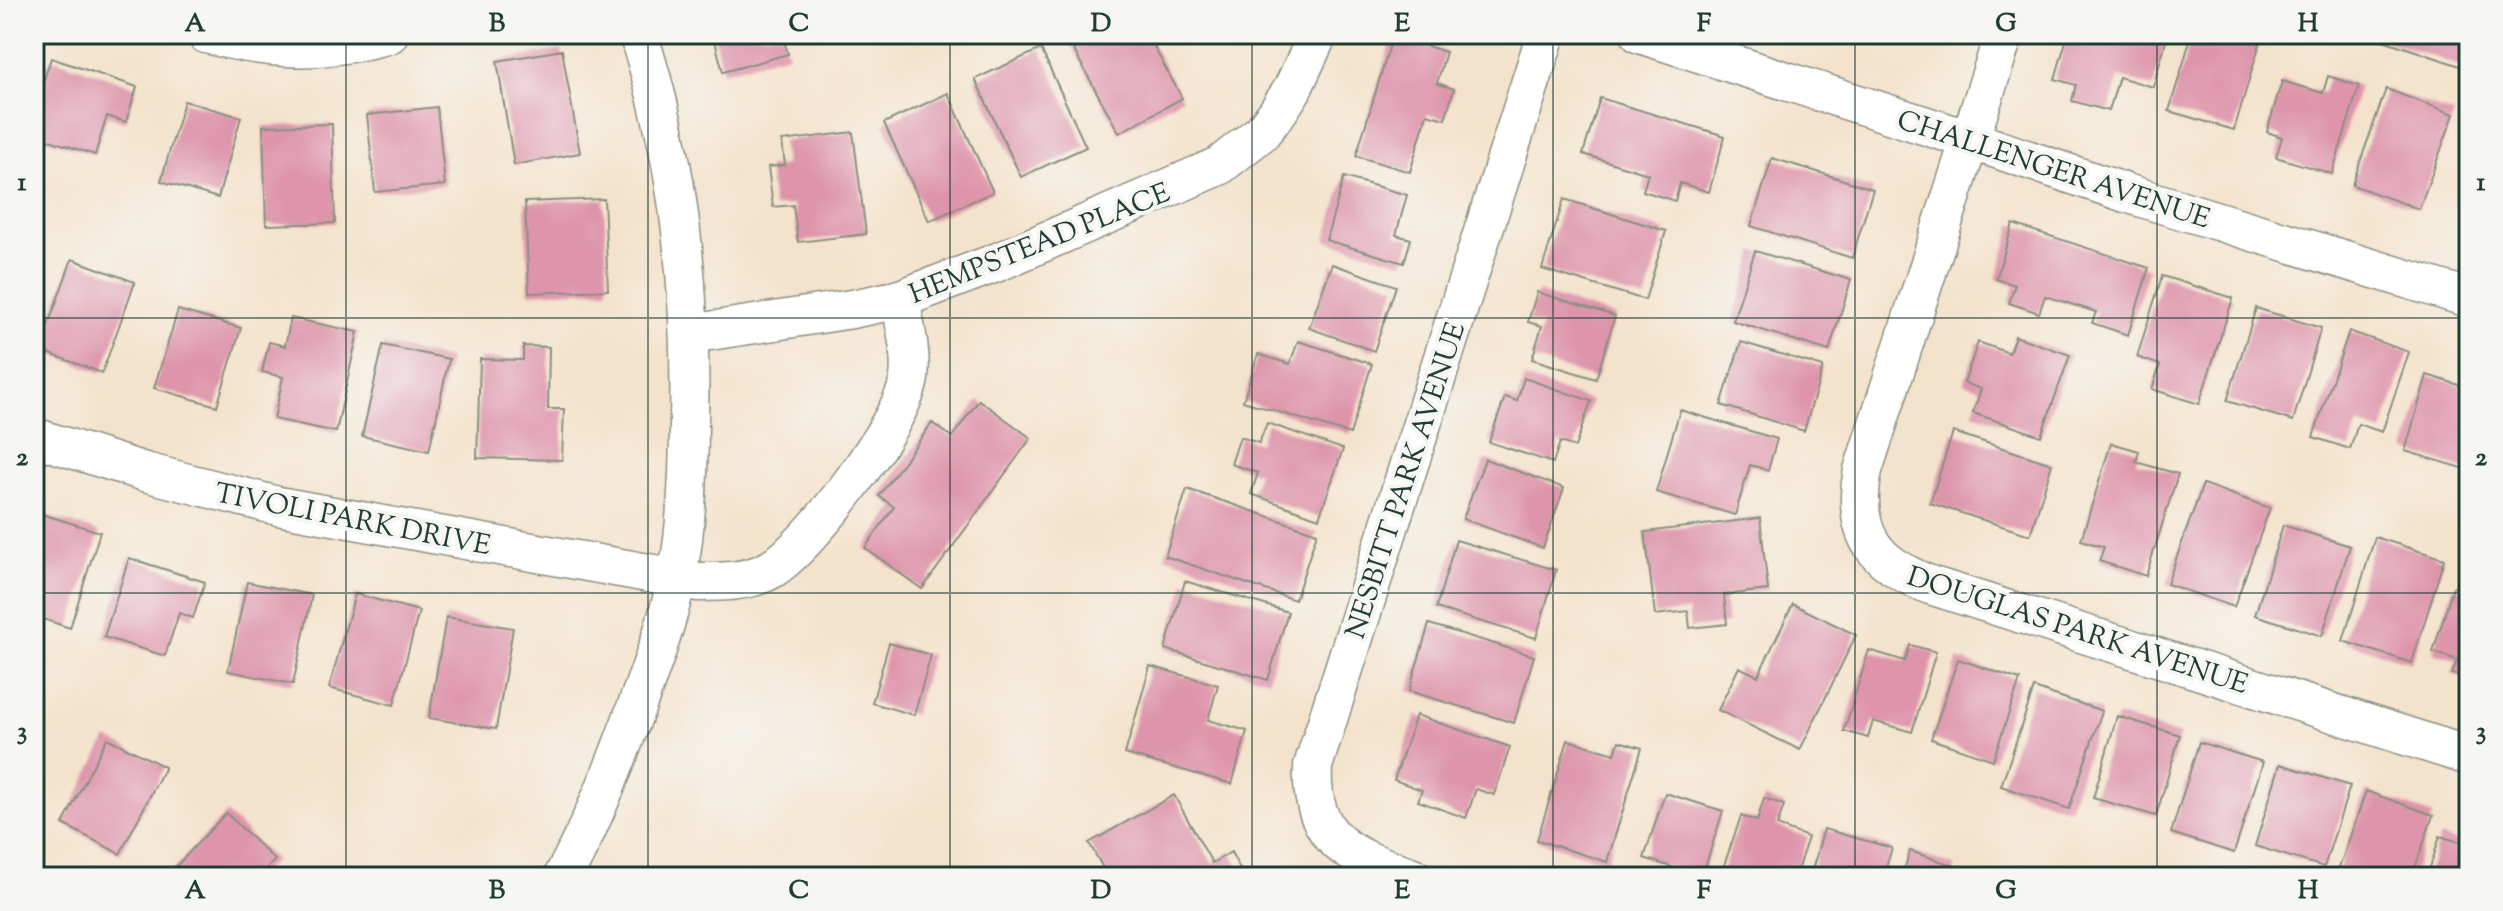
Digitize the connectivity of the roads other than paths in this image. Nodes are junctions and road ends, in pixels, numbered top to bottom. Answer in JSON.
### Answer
{"nodes":[{"id":1,"x":206,"y":34,"type":"edge"},
{"id":2,"x":389,"y":34,"type":"edge"},
{"id":3,"x":638,"y":34,"type":"edge"},
{"id":4,"x":1318,"y":34,"type":"edge"},
{"id":5,"x":1546,"y":34,"type":"edge"},
{"id":6,"x":1640,"y":34,"type":"edge"},
{"id":7,"x":2004,"y":34,"type":"edge"},
{"id":8,"x":1970,"y":140,"type":"junction"},
{"id":9,"x":2469,"y":298,"type":"edge"},
{"id":10,"x":900,"y":299,"type":"junction"},
{"id":11,"x":690,"y":334,"type":"junction"},
{"id":12,"x":34,"y":437,"type":"edge"},
{"id":13,"x":676,"y":579,"type":"junction"},
{"id":14,"x":2469,"y":756,"type":"edge"},
{"id":15,"x":563,"y":877,"type":"edge"},
{"id":16,"x":1413,"y":877,"type":"edge"}],
"edges":[{"from":1,"to":2,"type":"street"},
{"from":3,"to":11,"type":"street"},
{"from":4,"to":10,"type":"street","name":"HEMPSTEAD PLACE"},
{"from":5,"to":16,"type":"street","name":"NESBITT PARK AVENUE"},
{"from":6,"to":8,"type":"street","name":"CHALLENGER AVENUE"},
{"from":7,"to":8,"type":"street","name":"DOUGLAS PARK AVENUE"},
{"from":8,"to":9,"type":"street","name":"CHALLENGER AVENUE"},
{"from":8,"to":14,"type":"street","name":"DOUGLAS PARK AVENUE"},
{"from":10,"to":11,"type":"street","name":"HEMPSTEAD PLACE"},
{"from":10,"to":13,"type":"street","name":"TIVOLI PARK DRIVE"},
{"from":11,"to":13,"type":"street"},
{"from":12,"to":13,"type":"street","name":"TIVOLI PARK DRIVE"},
{"from":13,"to":15,"type":"street"}]}
